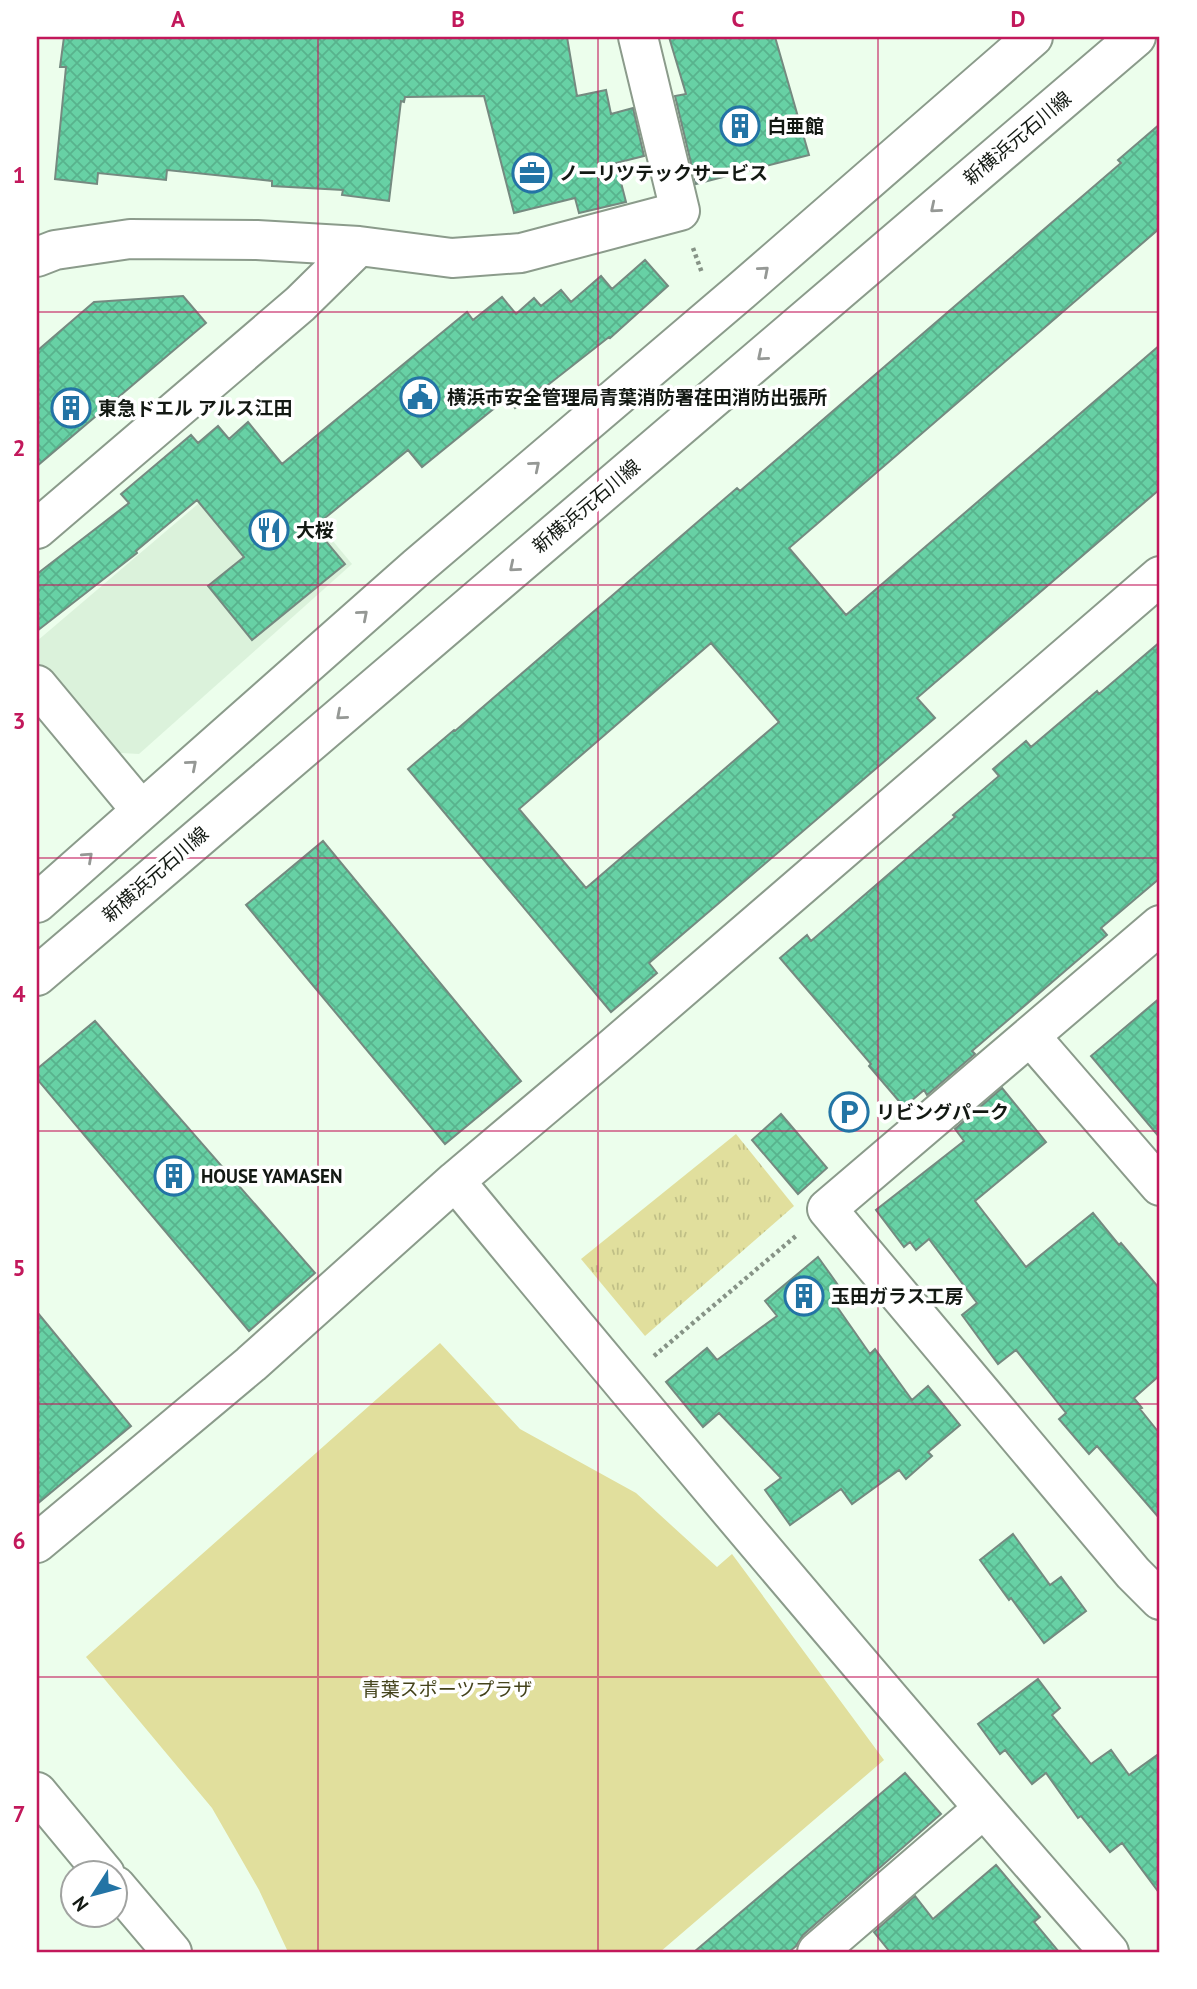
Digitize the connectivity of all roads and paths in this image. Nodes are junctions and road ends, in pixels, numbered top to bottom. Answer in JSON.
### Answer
{"nodes":[{"id":1,"x":638,"y":37,"type":"edge"},
{"id":2,"x":1033,"y":37,"type":"edge"},
{"id":3,"x":1136,"y":37,"type":"edge"},
{"id":4,"x":680,"y":211,"type":"junction"},
{"id":5,"x":359,"y":246,"type":"junction"},
{"id":6,"x":37,"y":257,"type":"edge"},
{"id":7,"x":706,"y":285,"type":"dead end"},
{"id":8,"x":37,"y":529,"type":"edge"},
{"id":9,"x":1160,"y":576,"type":"edge"},
{"id":10,"x":37,"y":685,"type":"edge"},
{"id":11,"x":141,"y":810,"type":"junction"},
{"id":12,"x":37,"y":903,"type":"edge"},
{"id":13,"x":1160,"y":925,"type":"edge"},
{"id":14,"x":37,"y":975,"type":"edge"},
{"id":15,"x":1030,"y":1036,"type":"junction"},
{"id":16,"x":455,"y":1181,"type":"junction"},
{"id":17,"x":1160,"y":1185,"type":"edge"},
{"id":18,"x":827,"y":1209,"type":"junction"},
{"id":19,"x":655,"y":1356,"type":"dead end"},
{"id":20,"x":37,"y":1543,"type":"edge"},
{"id":21,"x":1160,"y":1600,"type":"edge"},
{"id":22,"x":37,"y":1792,"type":"edge"},
{"id":23,"x":984,"y":1809,"type":"junction"},
{"id":24,"x":93,"y":1860,"type":"edge"},
{"id":25,"x":130,"y":1902,"type":"edge"},
{"id":26,"x":172,"y":1952,"type":"edge"},
{"id":27,"x":817,"y":1952,"type":"edge"},
{"id":28,"x":1109,"y":1952,"type":"edge"}],
"edges":[{"from":1,"to":4,"type":"street"},
{"from":11,"to":2,"type":"street","one_way":true},
{"from":3,"to":14,"type":"street","name":"新横浜元石川線","one_way":true},
{"from":4,"to":5,"type":"street"},
{"from":4,"to":7,"type":"path"},
{"from":5,"to":6,"type":"street"},
{"from":5,"to":8,"type":"street"},
{"from":9,"to":16,"type":"street"},
{"from":10,"to":11,"type":"street"},
{"from":12,"to":11,"type":"street","one_way":true},
{"from":13,"to":15,"type":"street"},
{"from":15,"to":17,"type":"street"},
{"from":15,"to":18,"type":"street"},
{"from":16,"to":20,"type":"street"},
{"from":16,"to":23,"type":"street"},
{"from":18,"to":19,"type":"path"},
{"from":18,"to":21,"type":"street"},
{"from":22,"to":24,"type":"street"},
{"from":23,"to":27,"type":"street"},
{"from":23,"to":28,"type":"street"},
{"from":25,"to":26,"type":"street"}]}
